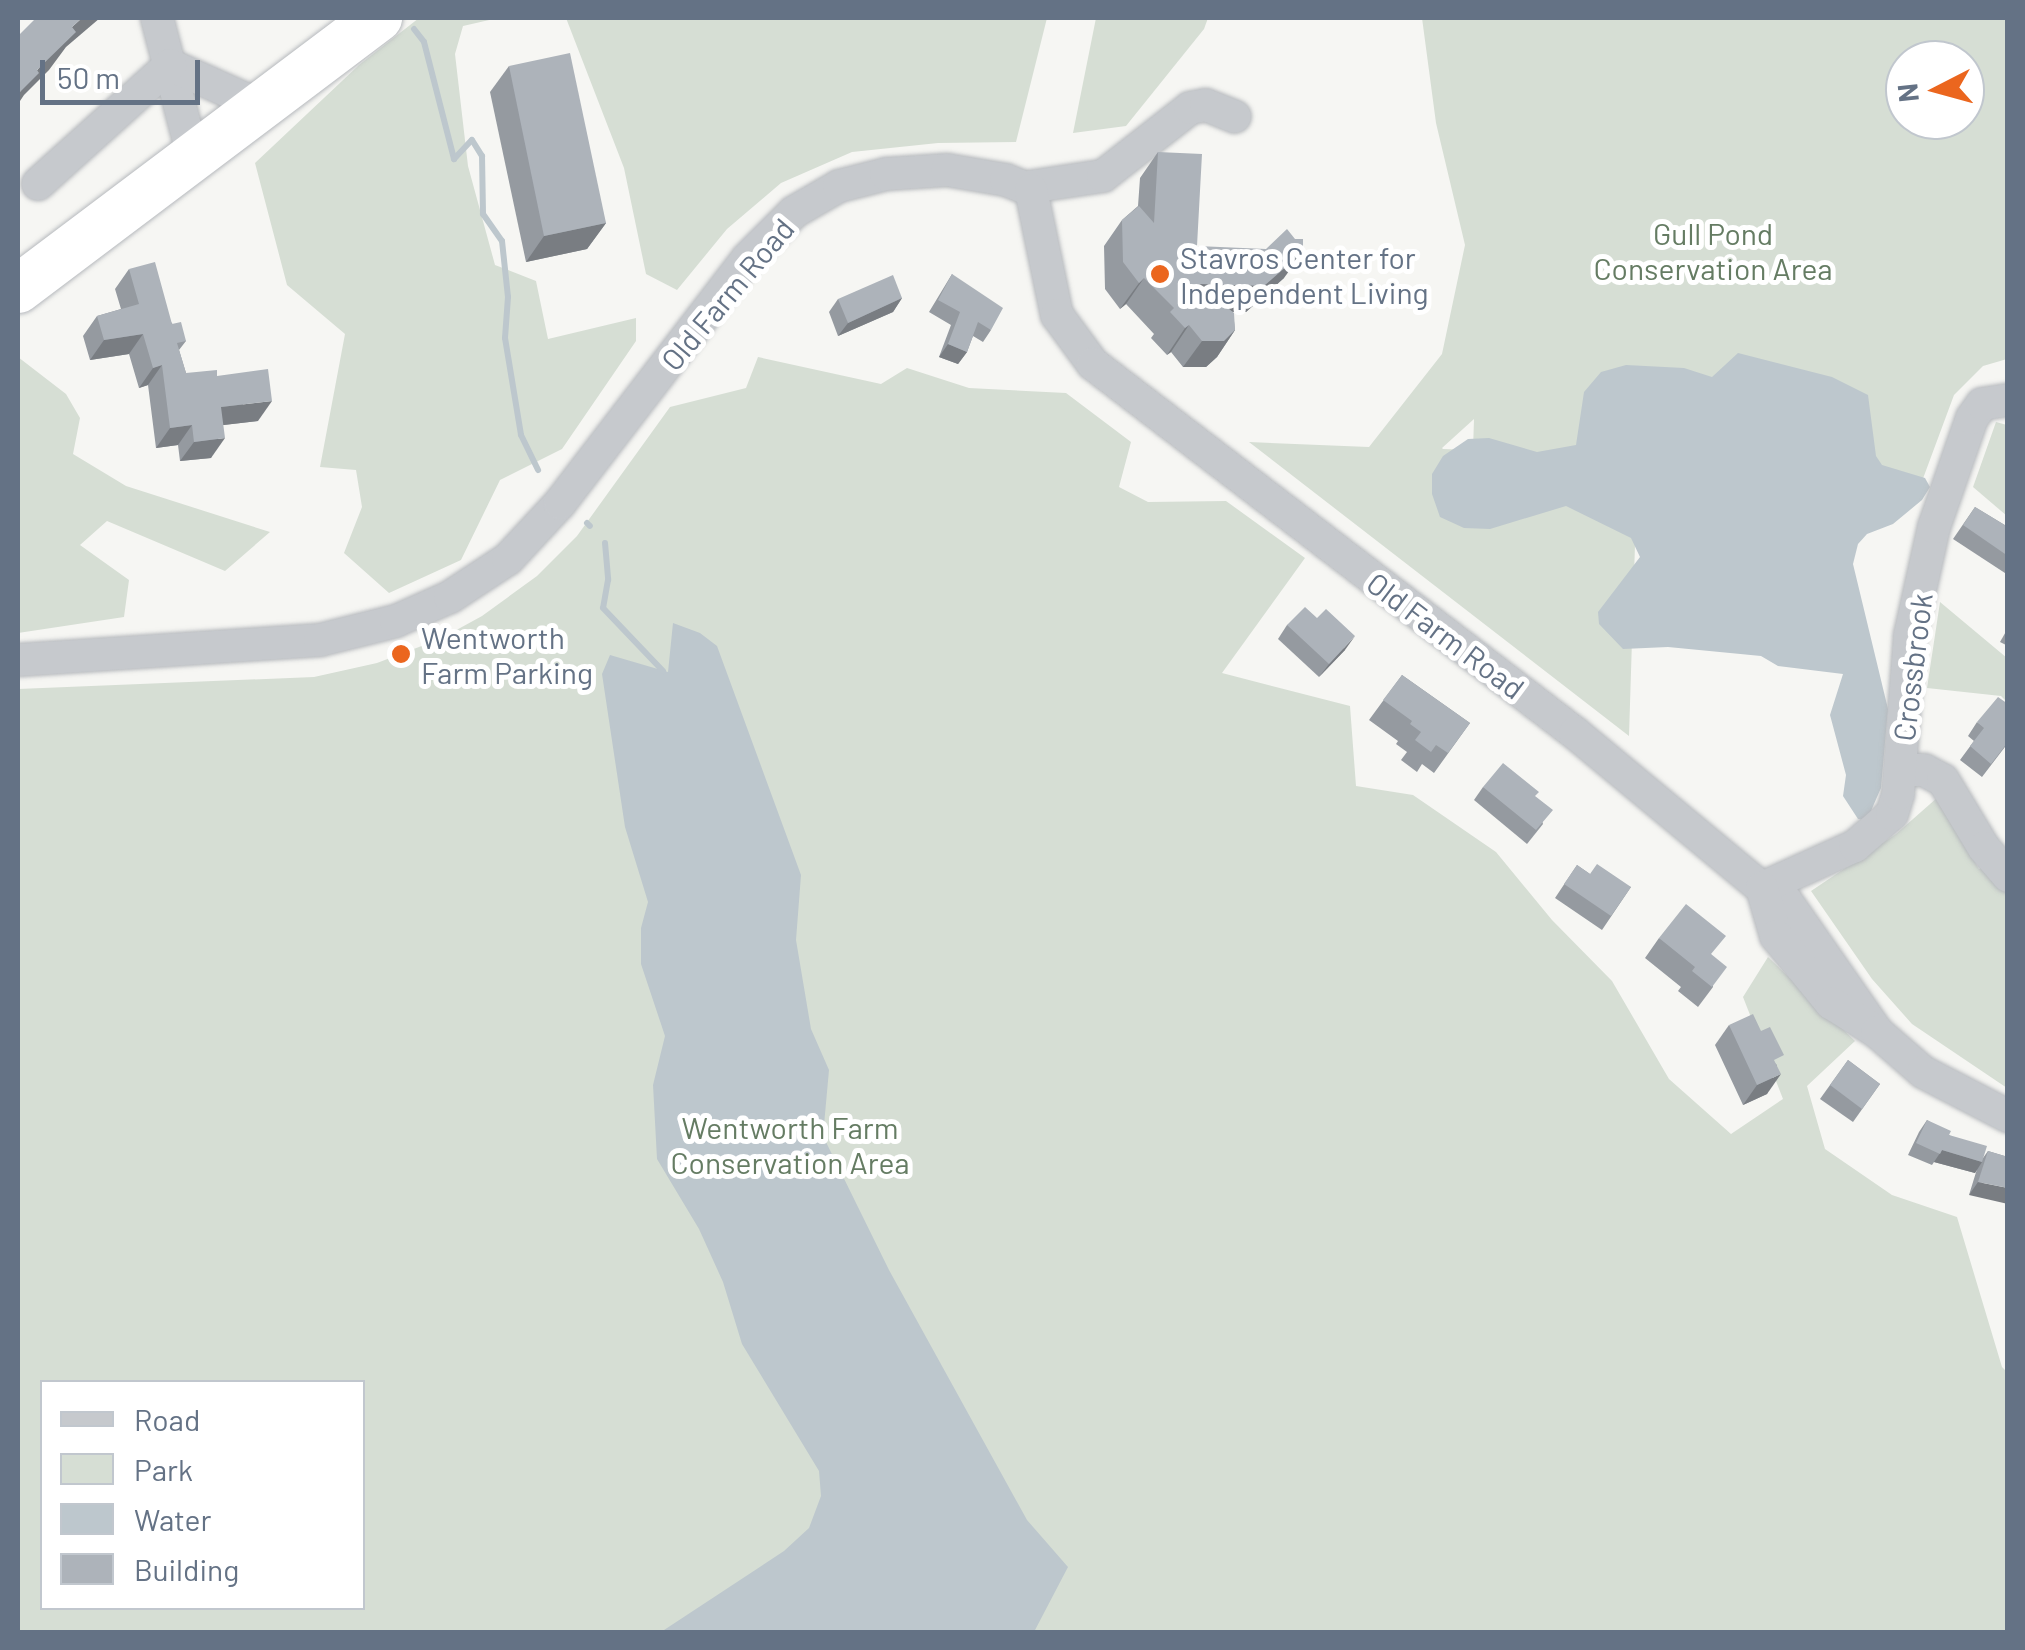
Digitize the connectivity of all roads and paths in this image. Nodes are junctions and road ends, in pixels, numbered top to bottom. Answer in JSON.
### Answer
{"nodes":[{"id":1,"x":156,"y":18,"type":"edge"},
{"id":2,"x":378,"y":18,"type":"edge"},
{"id":3,"x":170,"y":64,"type":"junction"},
{"id":4,"x":263,"y":107,"type":"junction"},
{"id":5,"x":1235,"y":117,"type":"dead end"},
{"id":6,"x":194,"y":160,"type":"junction"},
{"id":7,"x":38,"y":184,"type":"dead end"},
{"id":8,"x":1028,"y":187,"type":"junction"},
{"id":9,"x":18,"y":289,"type":"edge"},
{"id":10,"x":2008,"y":400,"type":"edge"},
{"id":11,"x":18,"y":660,"type":"edge"},
{"id":12,"x":1900,"y":770,"type":"junction"},
{"id":13,"x":2008,"y":876,"type":"edge"},
{"id":14,"x":1762,"y":888,"type":"junction"},
{"id":15,"x":2008,"y":1116,"type":"edge"}],
"edges":[{"from":1,"to":3,"type":"street"},
{"from":2,"to":4,"type":"highway"},
{"from":3,"to":4,"type":"street"},
{"from":3,"to":6,"type":"street"},
{"from":3,"to":7,"type":"street"},
{"from":4,"to":6,"type":"highway"},
{"from":5,"to":8,"type":"street"},
{"from":6,"to":9,"type":"highway"},
{"from":8,"to":11,"type":"street","name":"Old Farm Road"},
{"from":8,"to":14,"type":"street","name":"Old Farm Road"},
{"from":10,"to":12,"type":"street","name":"Crossbrook"},
{"from":12,"to":13,"type":"street"},
{"from":12,"to":14,"type":"street","name":"Crossbrook"},
{"from":14,"to":15,"type":"street","name":"Old Farm Road"}]}
